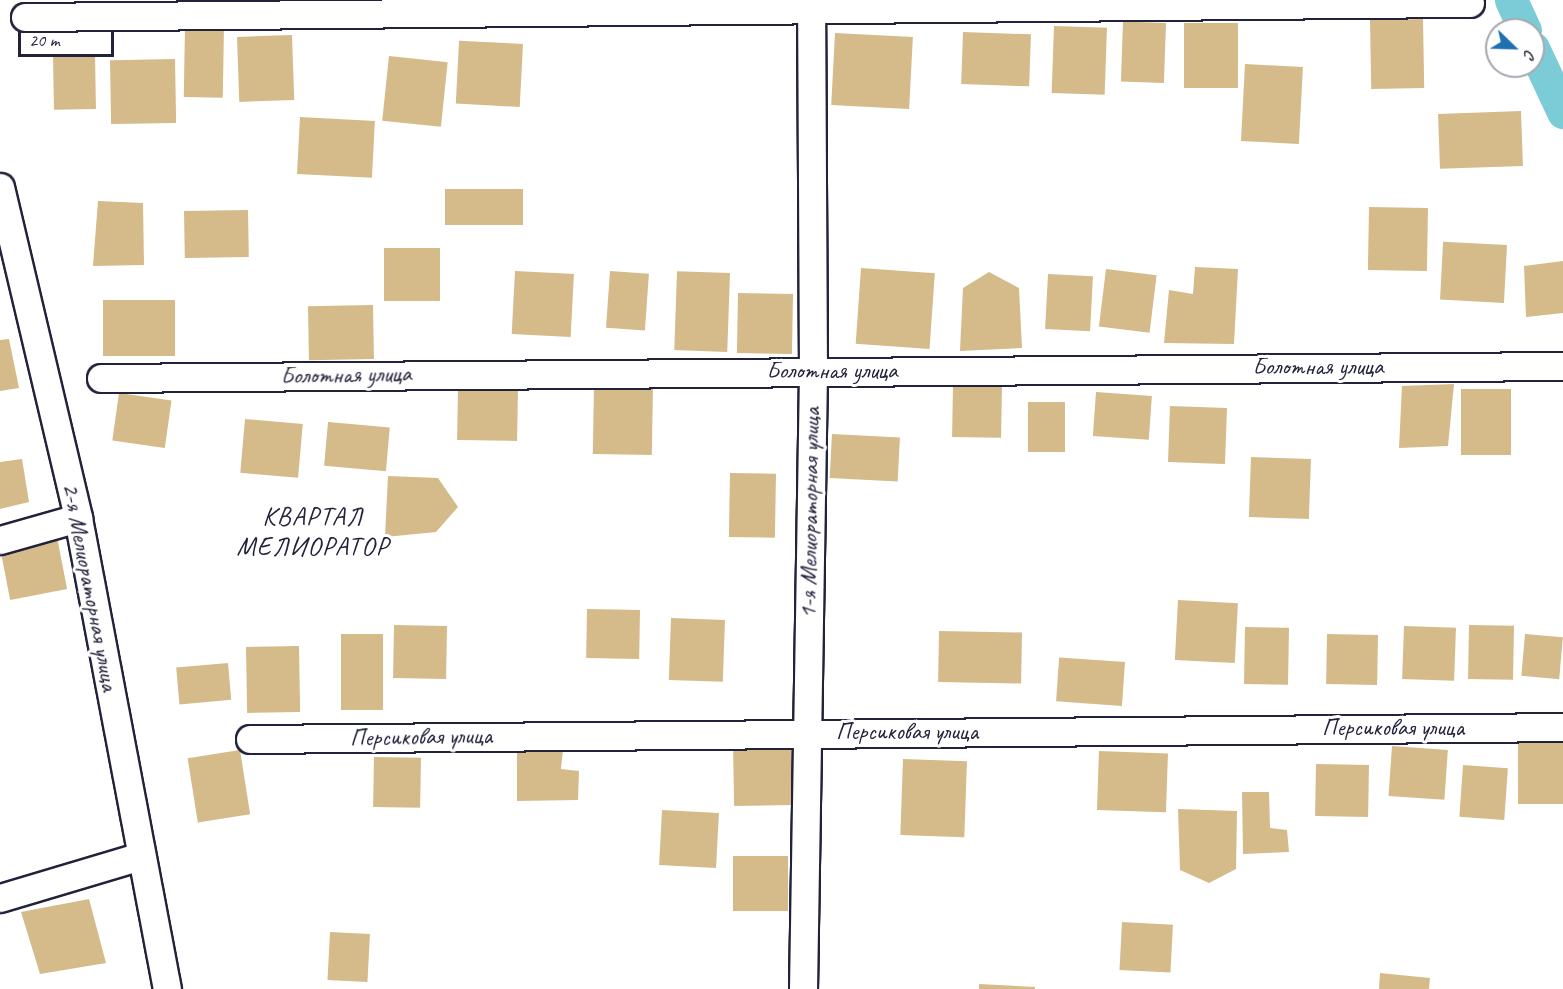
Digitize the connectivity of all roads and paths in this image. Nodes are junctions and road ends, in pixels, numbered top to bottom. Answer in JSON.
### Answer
{"nodes":[{"id":1,"x":1470,"y":3,"type":"dead end"},
{"id":2,"x":811,"y":4,"type":"edge"},
{"id":3,"x":25,"y":17,"type":"dead end"},
{"id":4,"x":0,"y":188,"type":"edge"},
{"id":5,"x":1563,"y":366,"type":"edge"},
{"id":6,"x":813,"y":370,"type":"junction"},
{"id":7,"x":101,"y":378,"type":"dead end"},
{"id":8,"x":78,"y":518,"type":"junction"},
{"id":9,"x":0,"y":540,"type":"edge"},
{"id":10,"x":1563,"y":727,"type":"edge"},
{"id":11,"x":805,"y":732,"type":"junction"},
{"id":12,"x":250,"y":739,"type":"dead end"},
{"id":13,"x":141,"y":856,"type":"junction"},
{"id":14,"x":0,"y":898,"type":"edge"},
{"id":15,"x":167,"y":989,"type":"edge"},
{"id":16,"x":803,"y":989,"type":"edge"}],
"edges":[{"from":1,"to":2,"type":"street"},
{"from":2,"to":3,"type":"street"},
{"from":2,"to":6,"type":"street","name":"1-я Мелиораторная улица"},
{"from":4,"to":8,"type":"street","name":"2-я Мелиораторная улица"},
{"from":5,"to":6,"type":"street","name":"Болотная улица"},
{"from":6,"to":7,"type":"street","name":"Болотная улица"},
{"from":6,"to":11,"type":"street","name":"1-я Мелиораторная улица"},
{"from":8,"to":9,"type":"street"},
{"from":8,"to":13,"type":"street","name":"2-я Мелиораторная улица"},
{"from":10,"to":11,"type":"street","name":"Персиковая улица"},
{"from":11,"to":12,"type":"street","name":"Персиковая улица"},
{"from":11,"to":16,"type":"street","name":"1-я Мелиораторная улица"},
{"from":13,"to":14,"type":"street"},
{"from":13,"to":15,"type":"street","name":"2-я Мелиораторная улица"}]}
